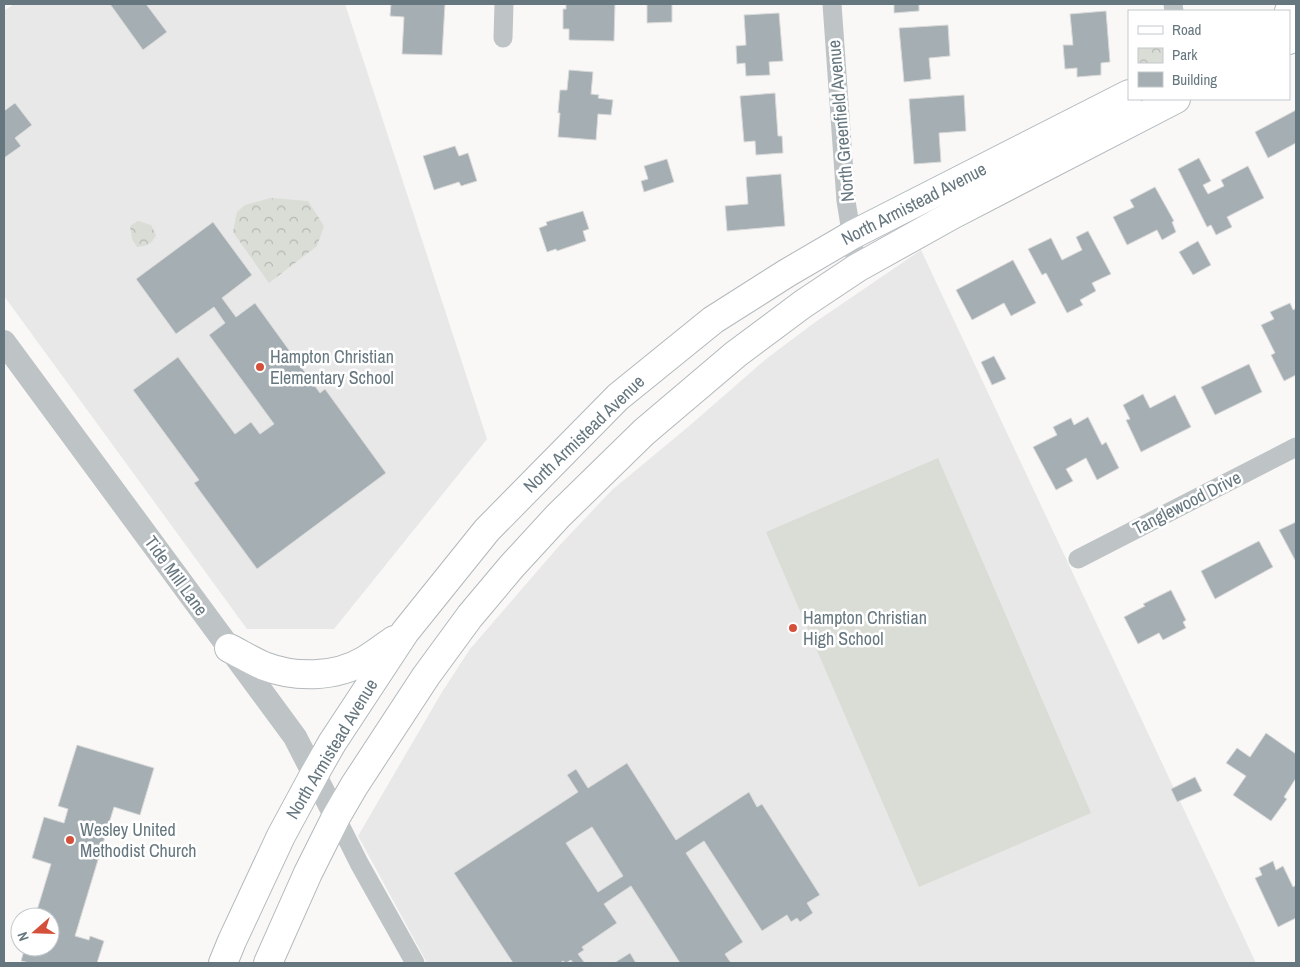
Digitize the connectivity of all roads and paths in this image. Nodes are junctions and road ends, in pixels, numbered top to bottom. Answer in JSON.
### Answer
{"nodes":[{"id":1,"x":504,"y":4,"type":"edge"},
{"id":2,"x":832,"y":4,"type":"edge"},
{"id":3,"x":503,"y":38,"type":"dead end"},
{"id":4,"x":1128,"y":95,"type":"edge"},
{"id":5,"x":1174,"y":100,"type":"edge"},
{"id":6,"x":852,"y":235,"type":"junction"},
{"id":7,"x":857,"y":268,"type":"junction"},
{"id":8,"x":4,"y":342,"type":"edge"},
{"id":9,"x":1296,"y":447,"type":"edge"},
{"id":10,"x":1078,"y":559,"type":"dead end"},
{"id":11,"x":405,"y":632,"type":"junction"},
{"id":12,"x":229,"y":648,"type":"junction"},
{"id":13,"x":314,"y":773,"type":"junction"},
{"id":14,"x":336,"y":817,"type":"junction"},
{"id":15,"x":223,"y":963,"type":"edge"},
{"id":16,"x":268,"y":963,"type":"edge"},
{"id":17,"x":415,"y":963,"type":"edge"}],
"edges":[{"from":1,"to":3,"type":"street"},
{"from":2,"to":6,"type":"street","name":"North Greenfield Avenue"},
{"from":4,"to":6,"type":"main road","name":"North Armistead Avenue"},
{"from":5,"to":7,"type":"main road","name":"North Armistead Avenue"},
{"from":6,"to":7,"type":"street","name":"North Greenfield Avenue"},
{"from":6,"to":11,"type":"main road","name":"North Armistead Avenue"},
{"from":7,"to":14,"type":"main road","name":"North Armistead Avenue"},
{"from":8,"to":12,"type":"street","name":"Tide Mill Lane"},
{"from":9,"to":10,"type":"street","name":"Tanglewood Drive"},
{"from":11,"to":12,"type":"main road"},
{"from":11,"to":13,"type":"main road","name":"North Armistead Avenue"},
{"from":12,"to":13,"type":"street","name":"Tide Mill Lane"},
{"from":13,"to":14,"type":"street","name":"Tide Mill Lane"},
{"from":13,"to":15,"type":"main road","name":"North Armistead Avenue"},
{"from":14,"to":16,"type":"main road","name":"North Armistead Avenue"},
{"from":14,"to":17,"type":"street"}]}
